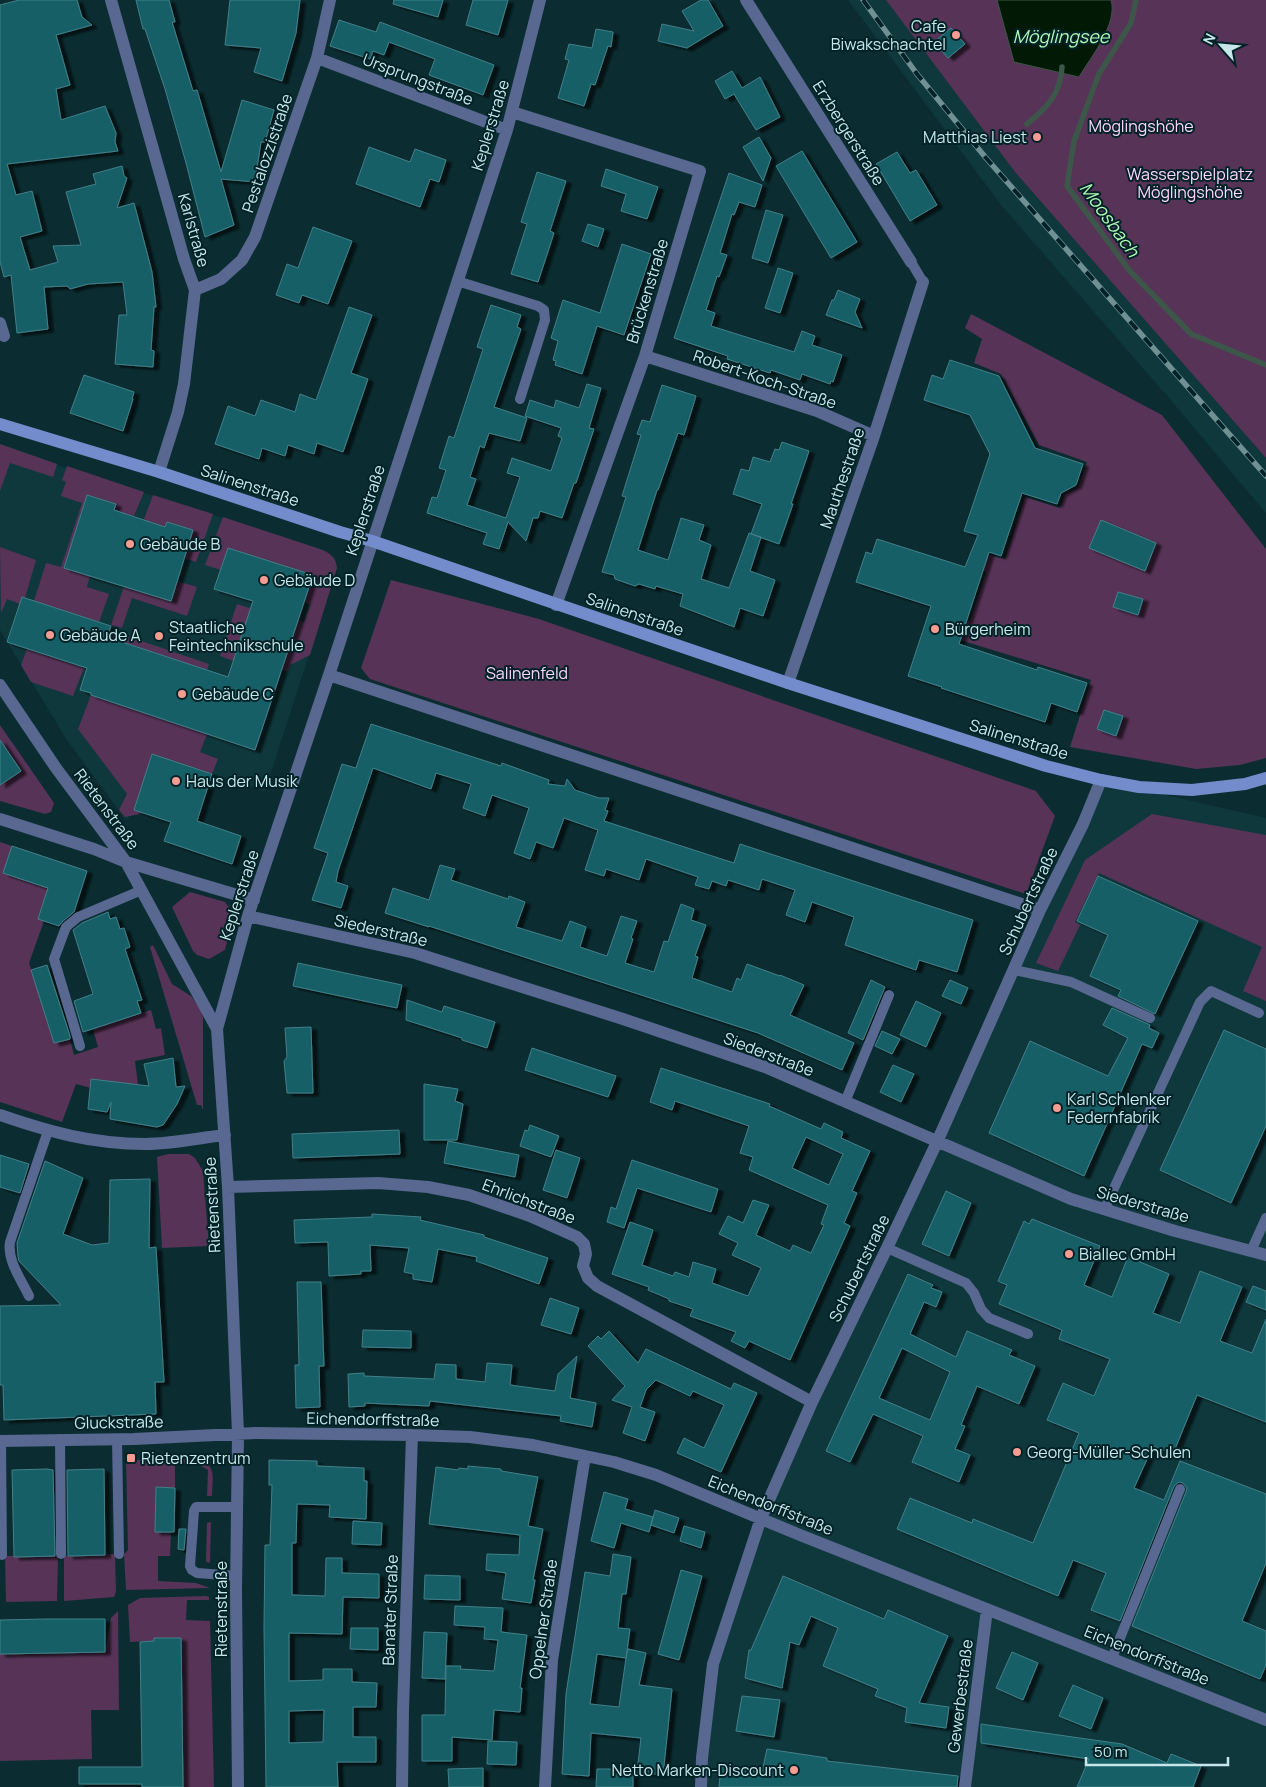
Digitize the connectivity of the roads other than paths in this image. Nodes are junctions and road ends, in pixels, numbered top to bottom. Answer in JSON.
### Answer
{"nodes":[{"id":1,"x":111,"y":0,"type":"edge"},
{"id":2,"x":330,"y":0,"type":"edge"},
{"id":3,"x":540,"y":0,"type":"edge"},
{"id":4,"x":746,"y":0,"type":"edge"},
{"id":5,"x":317,"y":58,"type":"junction"},
{"id":6,"x":512,"y":112,"type":"junction"},
{"id":7,"x":507,"y":130,"type":"junction"},
{"id":8,"x":911,"y":262,"type":"joint"},
{"id":9,"x":457,"y":281,"type":"junction"},
{"id":10,"x":924,"y":282,"type":"joint"},
{"id":11,"x":195,"y":290,"type":"junction"},
{"id":12,"x":0,"y":323,"type":"edge"},
{"id":13,"x":4,"y":336,"type":"dead end"},
{"id":14,"x":644,"y":356,"type":"junction"},
{"id":15,"x":520,"y":399,"type":"dead end"},
{"id":16,"x":0,"y":424,"type":"edge"},
{"id":17,"x":874,"y":436,"type":"junction"},
{"id":18,"x":159,"y":472,"type":"junction"},
{"id":19,"x":372,"y":542,"type":"junction"},
{"id":20,"x":556,"y":605,"type":"junction"},
{"id":21,"x":329,"y":675,"type":"junction"},
{"id":22,"x":788,"y":683,"type":"junction"},
{"id":23,"x":0,"y":686,"type":"edge"},
{"id":24,"x":1266,"y":778,"type":"edge"},
{"id":25,"x":1101,"y":780,"type":"junction"},
{"id":26,"x":0,"y":819,"type":"edge"},
{"id":27,"x":126,"y":862,"type":"junction"},
{"id":28,"x":142,"y":890,"type":"junction"},
{"id":29,"x":254,"y":900,"type":"junction"},
{"id":30,"x":1040,"y":910,"type":"junction"},
{"id":31,"x":248,"y":916,"type":"junction"},
{"id":32,"x":1014,"y":970,"type":"junction"},
{"id":33,"x":889,"y":995,"type":"dead end"},
{"id":34,"x":1259,"y":1013,"type":"dead end"},
{"id":35,"x":1150,"y":1018,"type":"dead end"},
{"id":36,"x":217,"y":1029,"type":"junction"},
{"id":37,"x":80,"y":1046,"type":"dead end"},
{"id":38,"x":845,"y":1102,"type":"junction"},
{"id":39,"x":0,"y":1115,"type":"edge"},
{"id":40,"x":48,"y":1131,"type":"junction"},
{"id":41,"x":225,"y":1134,"type":"junction"},
{"id":42,"x":937,"y":1142,"type":"junction"},
{"id":43,"x":228,"y":1187,"type":"junction"},
{"id":44,"x":1104,"y":1210,"type":"junction"},
{"id":45,"x":1266,"y":1218,"type":"edge"},
{"id":46,"x":888,"y":1248,"type":"junction"},
{"id":47,"x":1251,"y":1251,"type":"junction"},
{"id":48,"x":1266,"y":1255,"type":"edge"},
{"id":49,"x":28,"y":1296,"type":"dead end"},
{"id":50,"x":1028,"y":1334,"type":"dead end"},
{"id":51,"x":812,"y":1402,"type":"junction"},
{"id":52,"x":238,"y":1434,"type":"junction"},
{"id":53,"x":412,"y":1435,"type":"junction"},
{"id":54,"x":60,"y":1439,"type":"junction"},
{"id":55,"x":117,"y":1440,"type":"junction"},
{"id":56,"x":1,"y":1441,"type":"edge"},
{"id":57,"x":585,"y":1456,"type":"junction"},
{"id":58,"x":1180,"y":1489,"type":"dead end"},
{"id":59,"x":237,"y":1507,"type":"junction"},
{"id":60,"x":761,"y":1518,"type":"junction"},
{"id":61,"x":61,"y":1554,"type":"dead end"},
{"id":62,"x":119,"y":1554,"type":"dead end"},
{"id":63,"x":2,"y":1555,"type":"dead end"},
{"id":64,"x":237,"y":1576,"type":"junction"},
{"id":65,"x":987,"y":1609,"type":"junction"},
{"id":66,"x":1112,"y":1658,"type":"junction"},
{"id":67,"x":1266,"y":1720,"type":"edge"},
{"id":68,"x":238,"y":1787,"type":"edge"},
{"id":69,"x":402,"y":1787,"type":"edge"},
{"id":70,"x":545,"y":1787,"type":"edge"},
{"id":71,"x":702,"y":1787,"type":"edge"},
{"id":72,"x":965,"y":1787,"type":"edge"}],
"edges":[{"from":1,"to":11,"type":"street","name":"Karlstraße"},
{"from":2,"to":5,"type":"street","name":"Pestalozzistraße"},
{"from":3,"to":6,"type":"street","name":"Keplerstraße"},
{"from":4,"to":8,"type":"street","name":"Erzbergerstraße"},
{"from":5,"to":7,"type":"street","name":"Ursprungstraße"},
{"from":5,"to":11,"type":"street","name":"Pestalozzistraße"},
{"from":6,"to":7,"type":"street","name":"Keplerstraße"},
{"from":6,"to":14,"type":"street","name":"Brückenstraße"},
{"from":7,"to":9,"type":"street","name":"Keplerstraße"},
{"from":8,"to":10,"type":"lane","name":"Erzbergerstraße"},
{"from":9,"to":15,"type":"lane"},
{"from":9,"to":19,"type":"street","name":"Keplerstraße"},
{"from":10,"to":17,"type":"street","name":"Mauthestraße"},
{"from":11,"to":18,"type":"street","name":"Karlstraße"},
{"from":12,"to":13,"type":"street"},
{"from":14,"to":17,"type":"street","name":"Robert-Koch-Straße"},
{"from":14,"to":20,"type":"street","name":"Brückenstraße"},
{"from":16,"to":18,"type":"street","name":"Salinenstraße"},
{"from":17,"to":22,"type":"street","name":"Mauthestraße"},
{"from":18,"to":19,"type":"street","name":"Salinenstraße"},
{"from":19,"to":20,"type":"street","name":"Salinenstraße"},
{"from":19,"to":21,"type":"street","name":"Keplerstraße"},
{"from":20,"to":22,"type":"street","name":"Salinenstraße"},
{"from":21,"to":29,"type":"street","name":"Keplerstraße"},
{"from":21,"to":30,"type":"street"},
{"from":22,"to":25,"type":"street","name":"Salinenstraße"},
{"from":23,"to":27,"type":"street","name":"Rietenstraße"},
{"from":24,"to":25,"type":"street","name":"Salinenstraße"},
{"from":25,"to":30,"type":"street","name":"Schubertstraße"},
{"from":26,"to":27,"type":"street"},
{"from":27,"to":28,"type":"street","name":"Rietenstraße"},
{"from":27,"to":29,"type":"street"},
{"from":28,"to":36,"type":"street","name":"Rietenstraße"},
{"from":28,"to":37,"type":"lane"},
{"from":29,"to":31,"type":"street","name":"Keplerstraße"},
{"from":30,"to":32,"type":"street","name":"Schubertstraße"},
{"from":31,"to":36,"type":"street","name":"Keplerstraße"},
{"from":31,"to":38,"type":"street","name":"Siederstraße"},
{"from":32,"to":35,"type":"lane"},
{"from":32,"to":42,"type":"street","name":"Schubertstraße"},
{"from":33,"to":38,"type":"lane"},
{"from":34,"to":44,"type":"lane"},
{"from":36,"to":41,"type":"street","name":"Rietenstraße"},
{"from":38,"to":42,"type":"street","name":"Siederstraße"},
{"from":39,"to":40,"type":"street"},
{"from":40,"to":41,"type":"street"},
{"from":40,"to":49,"type":"lane"},
{"from":41,"to":43,"type":"street","name":"Rietenstraße"},
{"from":42,"to":44,"type":"street","name":"Siederstraße"},
{"from":42,"to":46,"type":"street","name":"Schubertstraße"},
{"from":43,"to":51,"type":"street","name":"Ehrlichstraße"},
{"from":43,"to":52,"type":"street","name":"Rietenstraße"},
{"from":44,"to":47,"type":"street","name":"Siederstraße"},
{"from":45,"to":47,"type":"lane"},
{"from":46,"to":50,"type":"lane"},
{"from":46,"to":51,"type":"street","name":"Schubertstraße"},
{"from":47,"to":48,"type":"street","name":"Siederstraße"},
{"from":51,"to":60,"type":"street","name":"Schubertstraße"},
{"from":52,"to":53,"type":"street","name":"Eichendorffstraße"},
{"from":52,"to":55,"type":"street","name":"Gluckstraße"},
{"from":52,"to":59,"type":"street","name":"Rietenstraße"},
{"from":53,"to":57,"type":"street","name":"Eichendorffstraße"},
{"from":53,"to":69,"type":"street","name":"Banater Straße"},
{"from":54,"to":55,"type":"street","name":"Gluckstraße"},
{"from":54,"to":56,"type":"street","name":"Gluckstraße"},
{"from":54,"to":61,"type":"lane"},
{"from":55,"to":62,"type":"lane"},
{"from":56,"to":63,"type":"lane"},
{"from":57,"to":60,"type":"street","name":"Eichendorffstraße"},
{"from":57,"to":70,"type":"street","name":"Oppelner Straße"},
{"from":58,"to":66,"type":"lane"},
{"from":59,"to":64,"type":"street","name":"Rietenstraße"},
{"from":59,"to":64,"type":"lane"},
{"from":60,"to":65,"type":"street","name":"Eichendorffstraße"},
{"from":60,"to":71,"type":"street","name":"Schubertstraße"},
{"from":64,"to":68,"type":"street","name":"Rietenstraße"},
{"from":65,"to":66,"type":"street","name":"Eichendorffstraße"},
{"from":65,"to":72,"type":"street","name":"Gewerbestraße"},
{"from":66,"to":67,"type":"street","name":"Eichendorffstraße"}]}
